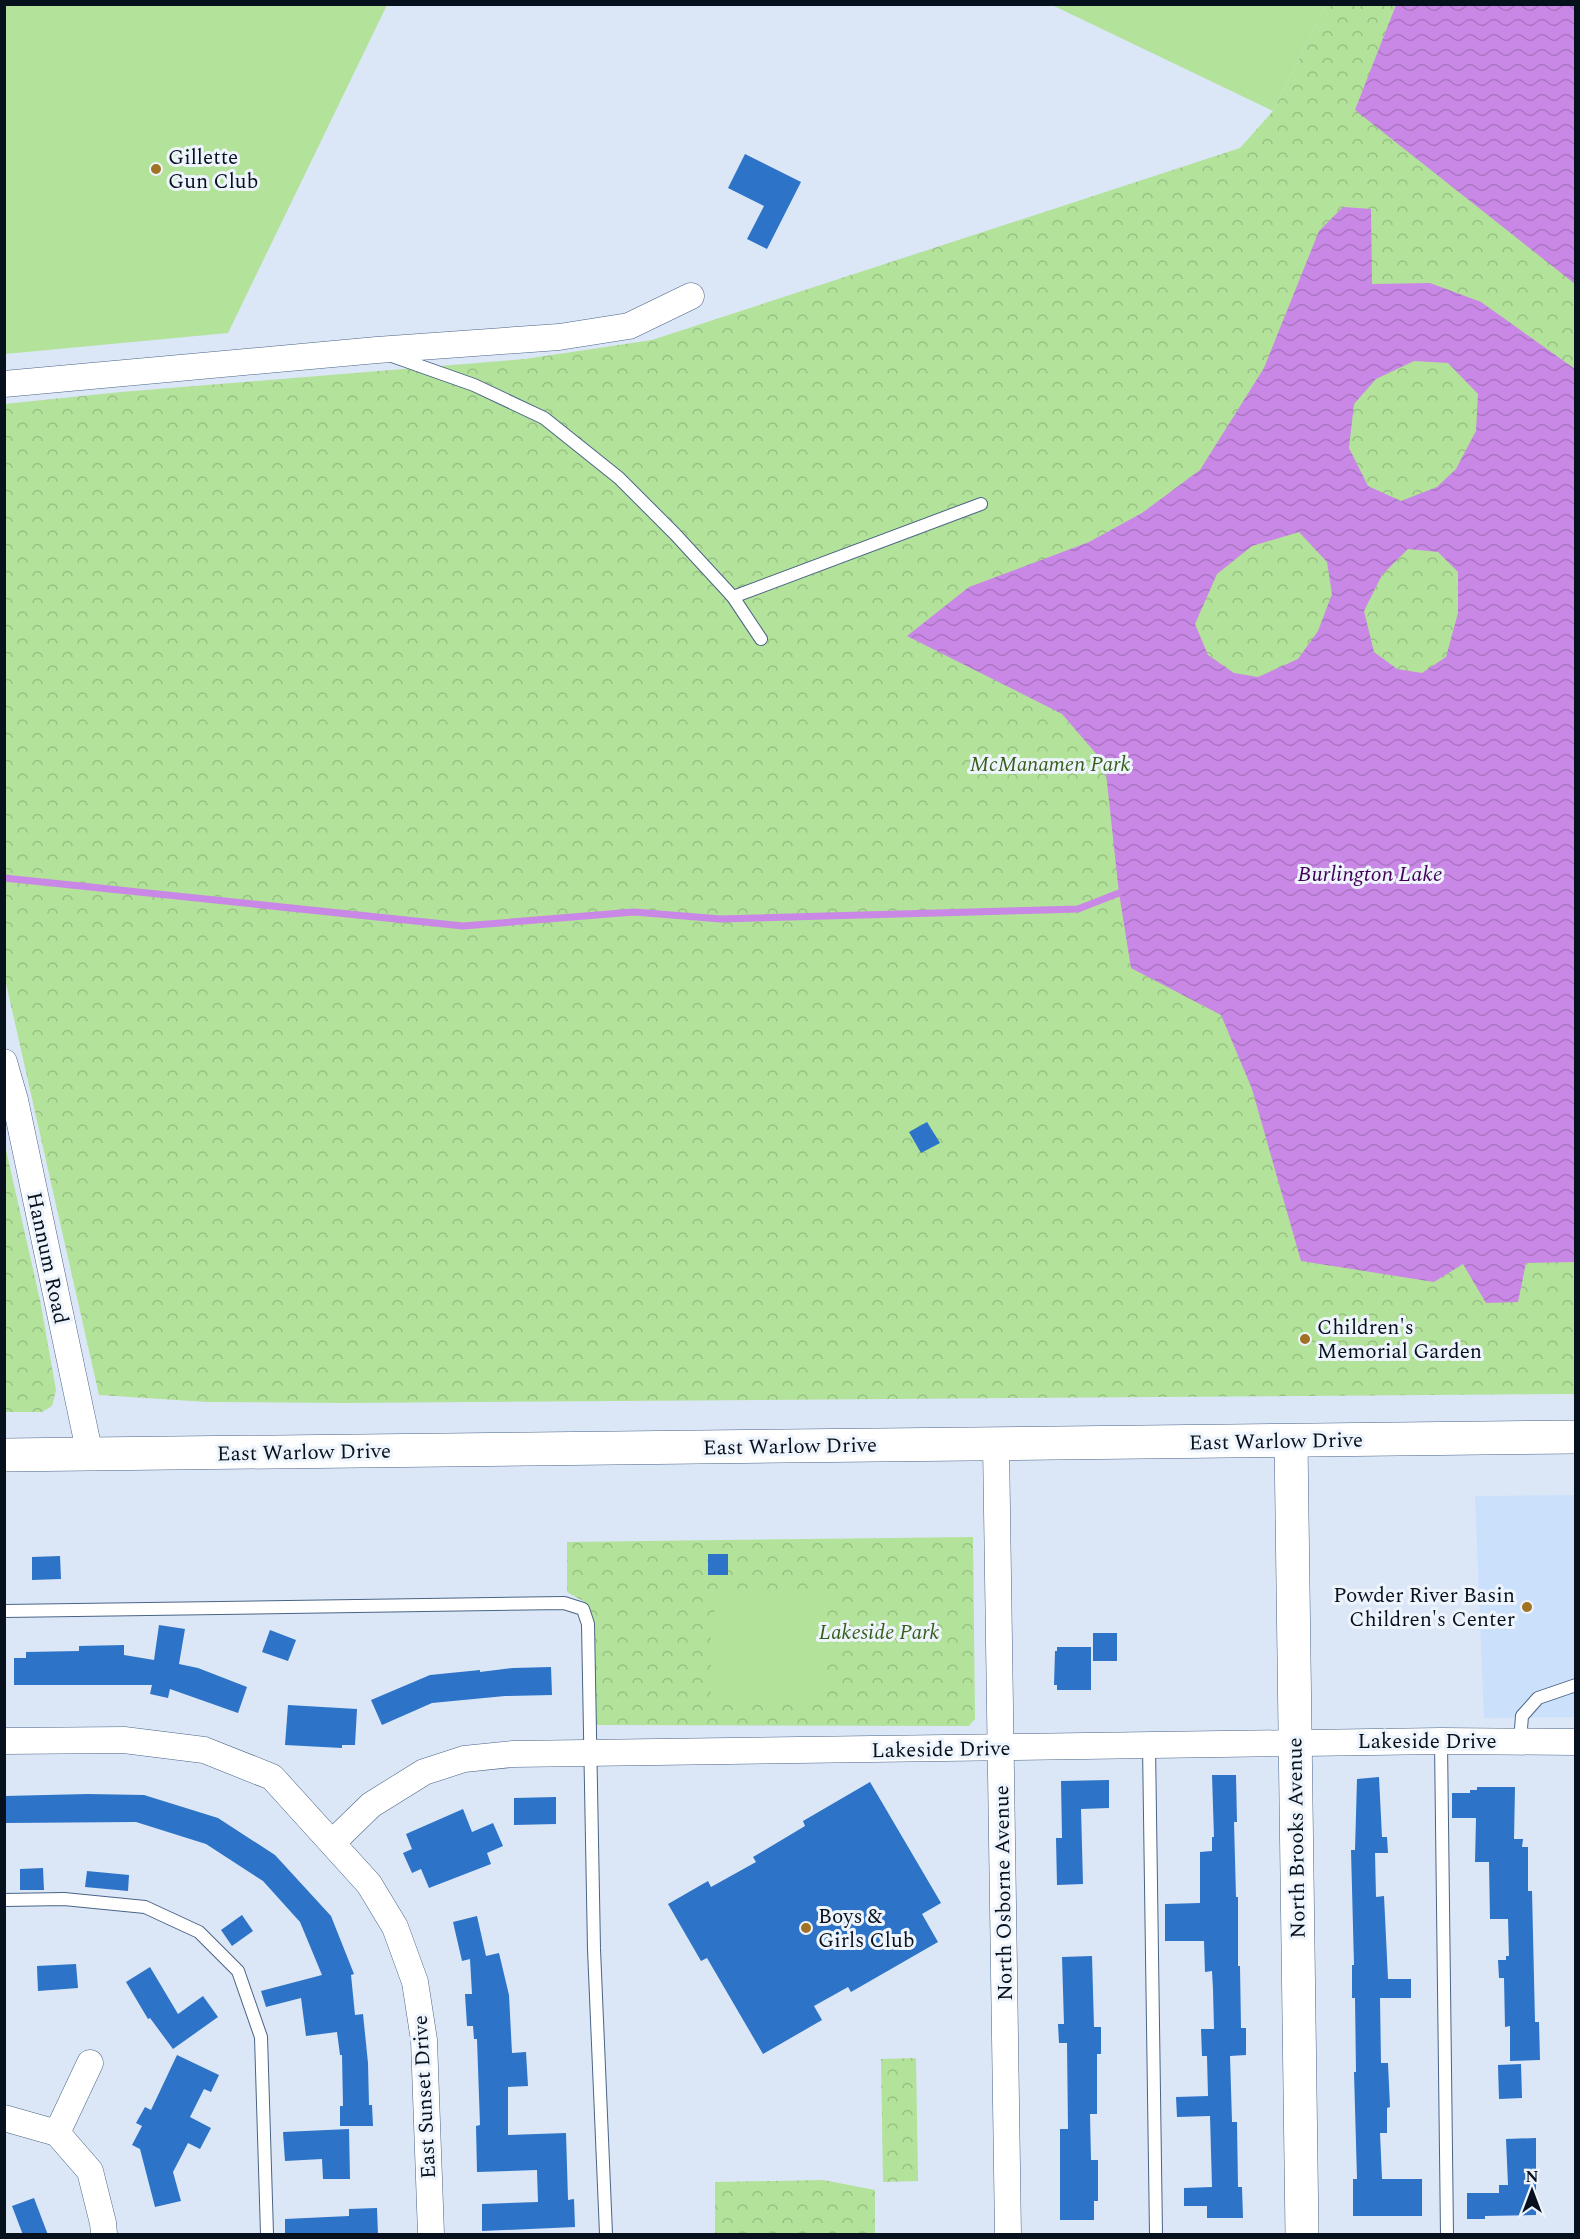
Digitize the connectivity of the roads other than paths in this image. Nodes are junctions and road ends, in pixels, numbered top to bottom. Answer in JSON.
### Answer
{"nodes":[{"id":1,"x":691,"y":296,"type":"dead end"},
{"id":2,"x":377,"y":350,"type":"junction"},
{"id":3,"x":4,"y":384,"type":"edge"},
{"id":4,"x":981,"y":504,"type":"dead end"},
{"id":5,"x":734,"y":597,"type":"junction"},
{"id":6,"x":761,"y":639,"type":"dead end"},
{"id":7,"x":4,"y":1062,"type":"edge"},
{"id":8,"x":1575,"y":1437,"type":"edge"},
{"id":9,"x":1291,"y":1441,"type":"junction"},
{"id":10,"x":996,"y":1444,"type":"junction"},
{"id":11,"x":4,"y":1455,"type":"edge"},
{"id":12,"x":90,"y":1455,"type":"junction"},
{"id":13,"x":4,"y":1611,"type":"edge"},
{"id":14,"x":1575,"y":1685,"type":"edge"},
{"id":15,"x":4,"y":1741,"type":"edge"},
{"id":16,"x":1441,"y":1741,"type":"junction"},
{"id":17,"x":1520,"y":1741,"type":"junction"},
{"id":18,"x":1575,"y":1742,"type":"edge"},
{"id":19,"x":1295,"y":1743,"type":"junction"},
{"id":20,"x":1149,"y":1745,"type":"junction"},
{"id":21,"x":1001,"y":1748,"type":"junction"},
{"id":22,"x":589,"y":1753,"type":"junction"},
{"id":23,"x":333,"y":1842,"type":"junction"},
{"id":24,"x":4,"y":1900,"type":"edge"},
{"id":25,"x":90,"y":2063,"type":"dead end"},
{"id":26,"x":4,"y":2118,"type":"edge"},
{"id":27,"x":57,"y":2133,"type":"junction"},
{"id":28,"x":104,"y":2235,"type":"edge"},
{"id":29,"x":267,"y":2235,"type":"edge"},
{"id":30,"x":431,"y":2235,"type":"edge"},
{"id":31,"x":606,"y":2235,"type":"edge"},
{"id":32,"x":1008,"y":2235,"type":"edge"},
{"id":33,"x":1156,"y":2235,"type":"edge"},
{"id":34,"x":1302,"y":2235,"type":"edge"},
{"id":35,"x":1447,"y":2235,"type":"edge"}],
"edges":[{"from":1,"to":2,"type":"street"},
{"from":2,"to":3,"type":"street"},
{"from":2,"to":5,"type":"lane"},
{"from":4,"to":5,"type":"lane"},
{"from":5,"to":6,"type":"lane"},
{"from":7,"to":12,"type":"street","name":"Hannum Road"},
{"from":8,"to":9,"type":"street","name":"East Warlow Drive"},
{"from":9,"to":10,"type":"street","name":"East Warlow Drive"},
{"from":9,"to":19,"type":"street","name":"North Brooks Avenue"},
{"from":10,"to":12,"type":"street","name":"East Warlow Drive"},
{"from":10,"to":21,"type":"street","name":"North Osborne Avenue"},
{"from":11,"to":12,"type":"street","name":"East Warlow Drive"},
{"from":13,"to":22,"type":"lane"},
{"from":14,"to":17,"type":"lane"},
{"from":15,"to":23,"type":"street","name":"East Sunset Drive"},
{"from":16,"to":17,"type":"street","name":"Lakeside Drive"},
{"from":16,"to":19,"type":"street","name":"Lakeside Drive"},
{"from":16,"to":35,"type":"lane"},
{"from":17,"to":18,"type":"street","name":"Lakeside Drive"},
{"from":19,"to":20,"type":"street","name":"Lakeside Drive"},
{"from":19,"to":34,"type":"street","name":"North Brooks Avenue"},
{"from":20,"to":21,"type":"street","name":"Lakeside Drive"},
{"from":20,"to":33,"type":"lane"},
{"from":21,"to":22,"type":"street","name":"Lakeside Drive"},
{"from":21,"to":32,"type":"street","name":"North Osborne Avenue"},
{"from":22,"to":23,"type":"street","name":"Lakeside Drive"},
{"from":22,"to":31,"type":"lane"},
{"from":23,"to":30,"type":"street","name":"East Sunset Drive"},
{"from":24,"to":29,"type":"lane"},
{"from":25,"to":27,"type":"street"},
{"from":26,"to":27,"type":"street"},
{"from":27,"to":28,"type":"street"}]}
